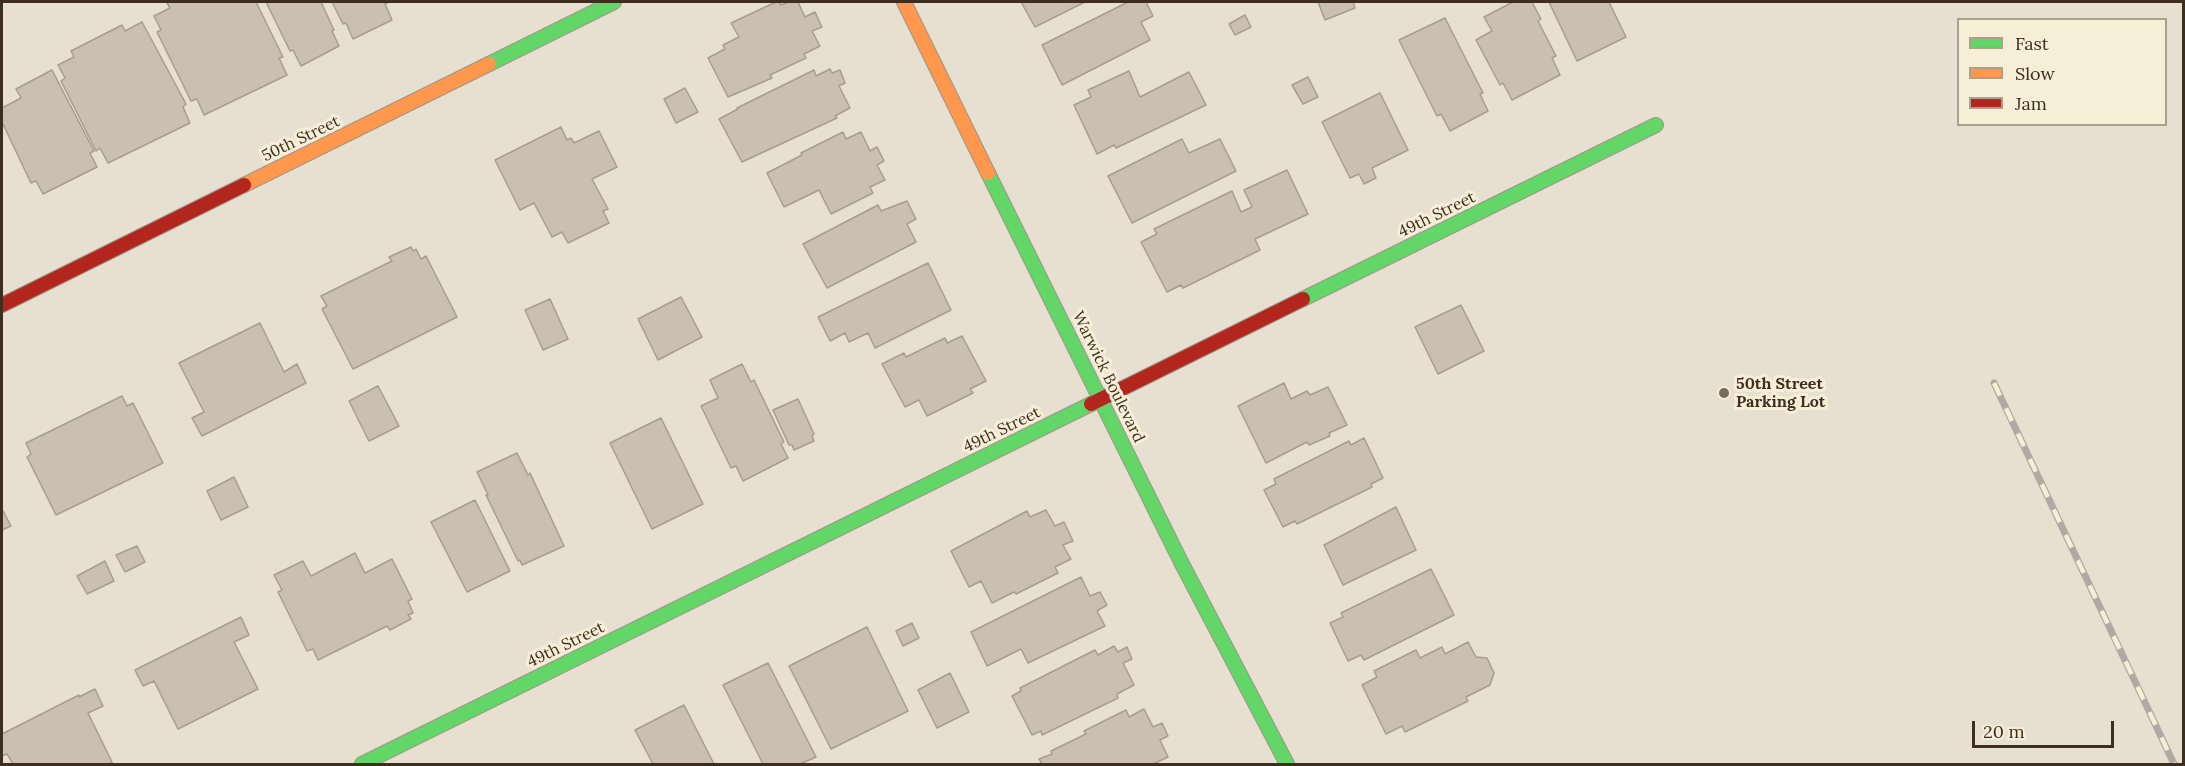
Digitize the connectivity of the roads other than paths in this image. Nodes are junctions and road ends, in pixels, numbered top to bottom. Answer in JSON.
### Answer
{"nodes":[{"id":1,"x":614,"y":2,"type":"edge"},
{"id":2,"x":904,"y":2,"type":"edge"},
{"id":3,"x":1656,"y":125,"type":"dead end"},
{"id":4,"x":2,"y":305,"type":"edge"},
{"id":5,"x":1100,"y":399,"type":"junction"},
{"id":6,"x":362,"y":765,"type":"edge"},
{"id":7,"x":1287,"y":765,"type":"edge"}],
"edges":[{"from":1,"to":4,"type":"street","name":"50th Street"},
{"from":2,"to":5,"type":"street","name":"Warwick Boulevard"},
{"from":3,"to":5,"type":"street","name":"49th Street"},
{"from":5,"to":6,"type":"street","name":"49th Street"},
{"from":5,"to":7,"type":"street","name":"Warwick Boulevard"}]}
